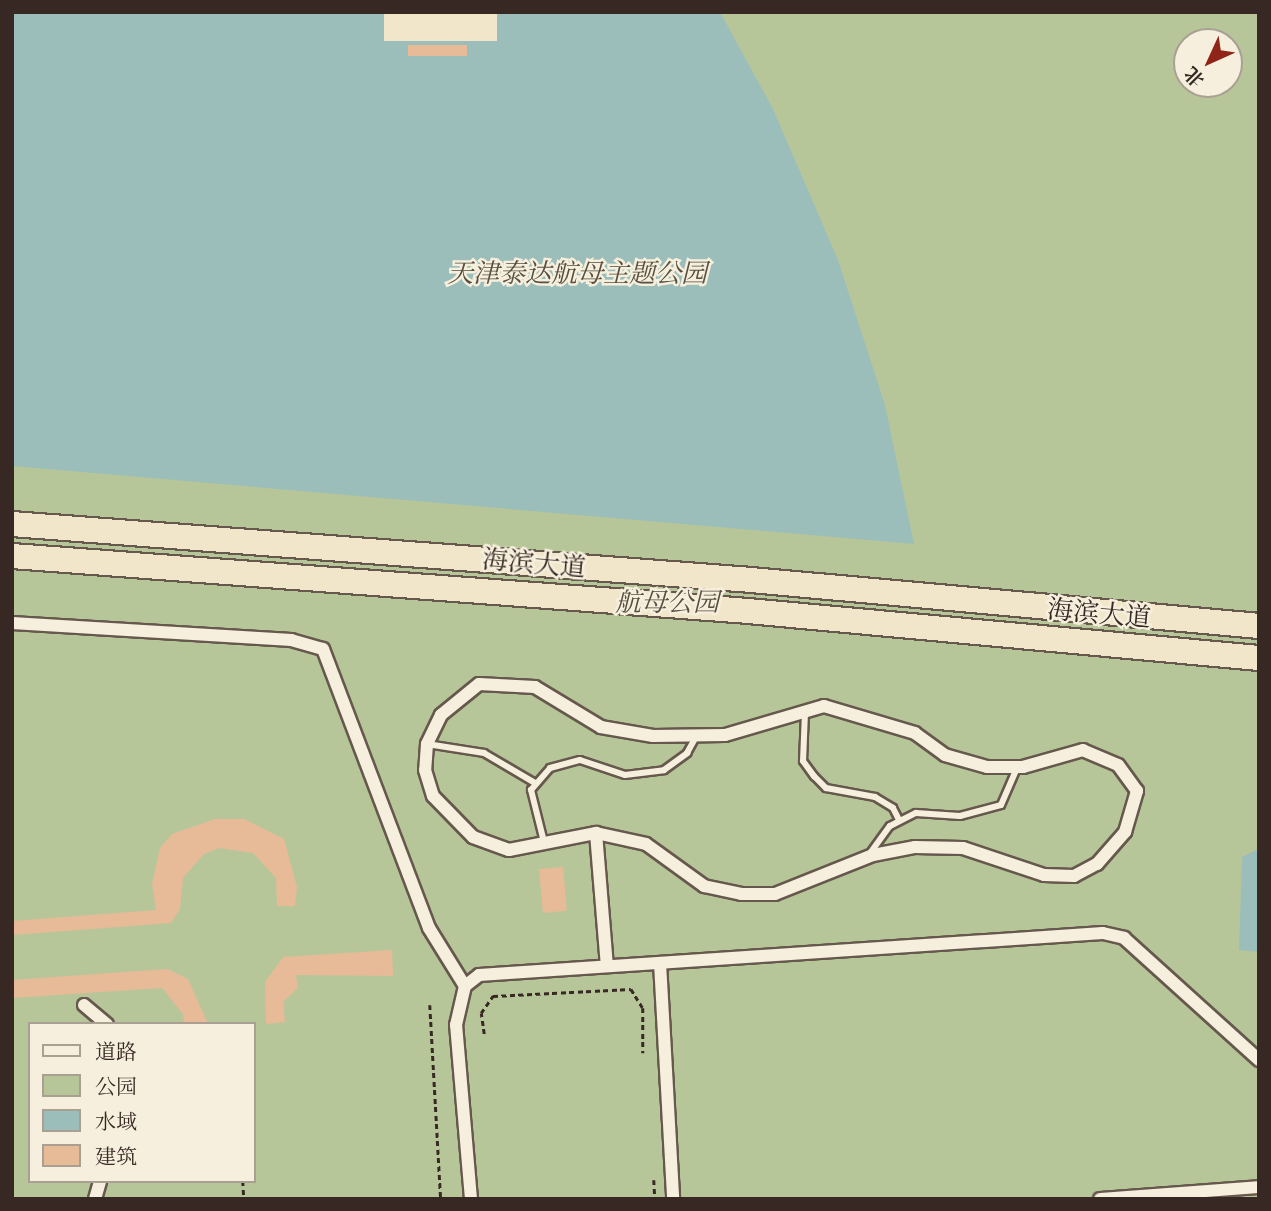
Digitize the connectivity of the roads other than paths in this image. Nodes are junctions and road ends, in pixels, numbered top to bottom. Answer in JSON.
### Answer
{"nodes":[{"id":1,"x":12,"y":524,"type":"edge"},
{"id":2,"x":12,"y":556,"type":"edge"},
{"id":3,"x":12,"y":622,"type":"edge"},
{"id":4,"x":1259,"y":626,"type":"edge"},
{"id":5,"x":1259,"y":658,"type":"edge"},
{"id":6,"x":806,"y":711,"type":"junction"},
{"id":7,"x":697,"y":735,"type":"junction"},
{"id":8,"x":427,"y":744,"type":"junction"},
{"id":9,"x":1017,"y":767,"type":"junction"},
{"id":10,"x":535,"y":783,"type":"junction"},
{"id":11,"x":899,"y":820,"type":"junction"},
{"id":12,"x":596,"y":833,"type":"junction"},
{"id":13,"x":544,"y":842,"type":"junction"},
{"id":14,"x":867,"y":858,"type":"junction"},
{"id":15,"x":660,"y":962,"type":"junction"},
{"id":16,"x":607,"y":966,"type":"junction"},
{"id":17,"x":465,"y":986,"type":"junction"},
{"id":18,"x":84,"y":1005,"type":"dead end"},
{"id":19,"x":105,"y":1022,"type":"edge"},
{"id":20,"x":1259,"y":1060,"type":"edge"},
{"id":21,"x":1259,"y":1187,"type":"edge"},
{"id":22,"x":471,"y":1199,"type":"edge"},
{"id":23,"x":673,"y":1199,"type":"edge"},
{"id":24,"x":1100,"y":1199,"type":"edge"}],
"edges":[{"from":1,"to":4,"type":"highway","name":"海滨大道"},
{"from":2,"to":5,"type":"highway","name":"海滨大道"},
{"from":3,"to":17,"type":"street"},
{"from":6,"to":7,"type":"street"},
{"from":6,"to":9,"type":"street"},
{"from":6,"to":11,"type":"lane"},
{"from":7,"to":8,"type":"street"},
{"from":7,"to":10,"type":"lane"},
{"from":8,"to":10,"type":"lane"},
{"from":8,"to":13,"type":"street"},
{"from":9,"to":11,"type":"lane"},
{"from":9,"to":14,"type":"street"},
{"from":10,"to":13,"type":"lane"},
{"from":11,"to":14,"type":"lane"},
{"from":12,"to":13,"type":"street"},
{"from":12,"to":14,"type":"street"},
{"from":12,"to":16,"type":"street"},
{"from":15,"to":16,"type":"street"},
{"from":15,"to":20,"type":"street"},
{"from":15,"to":23,"type":"street"},
{"from":16,"to":17,"type":"street"},
{"from":17,"to":22,"type":"street"},
{"from":18,"to":19,"type":"street"},
{"from":21,"to":24,"type":"street"}]}
